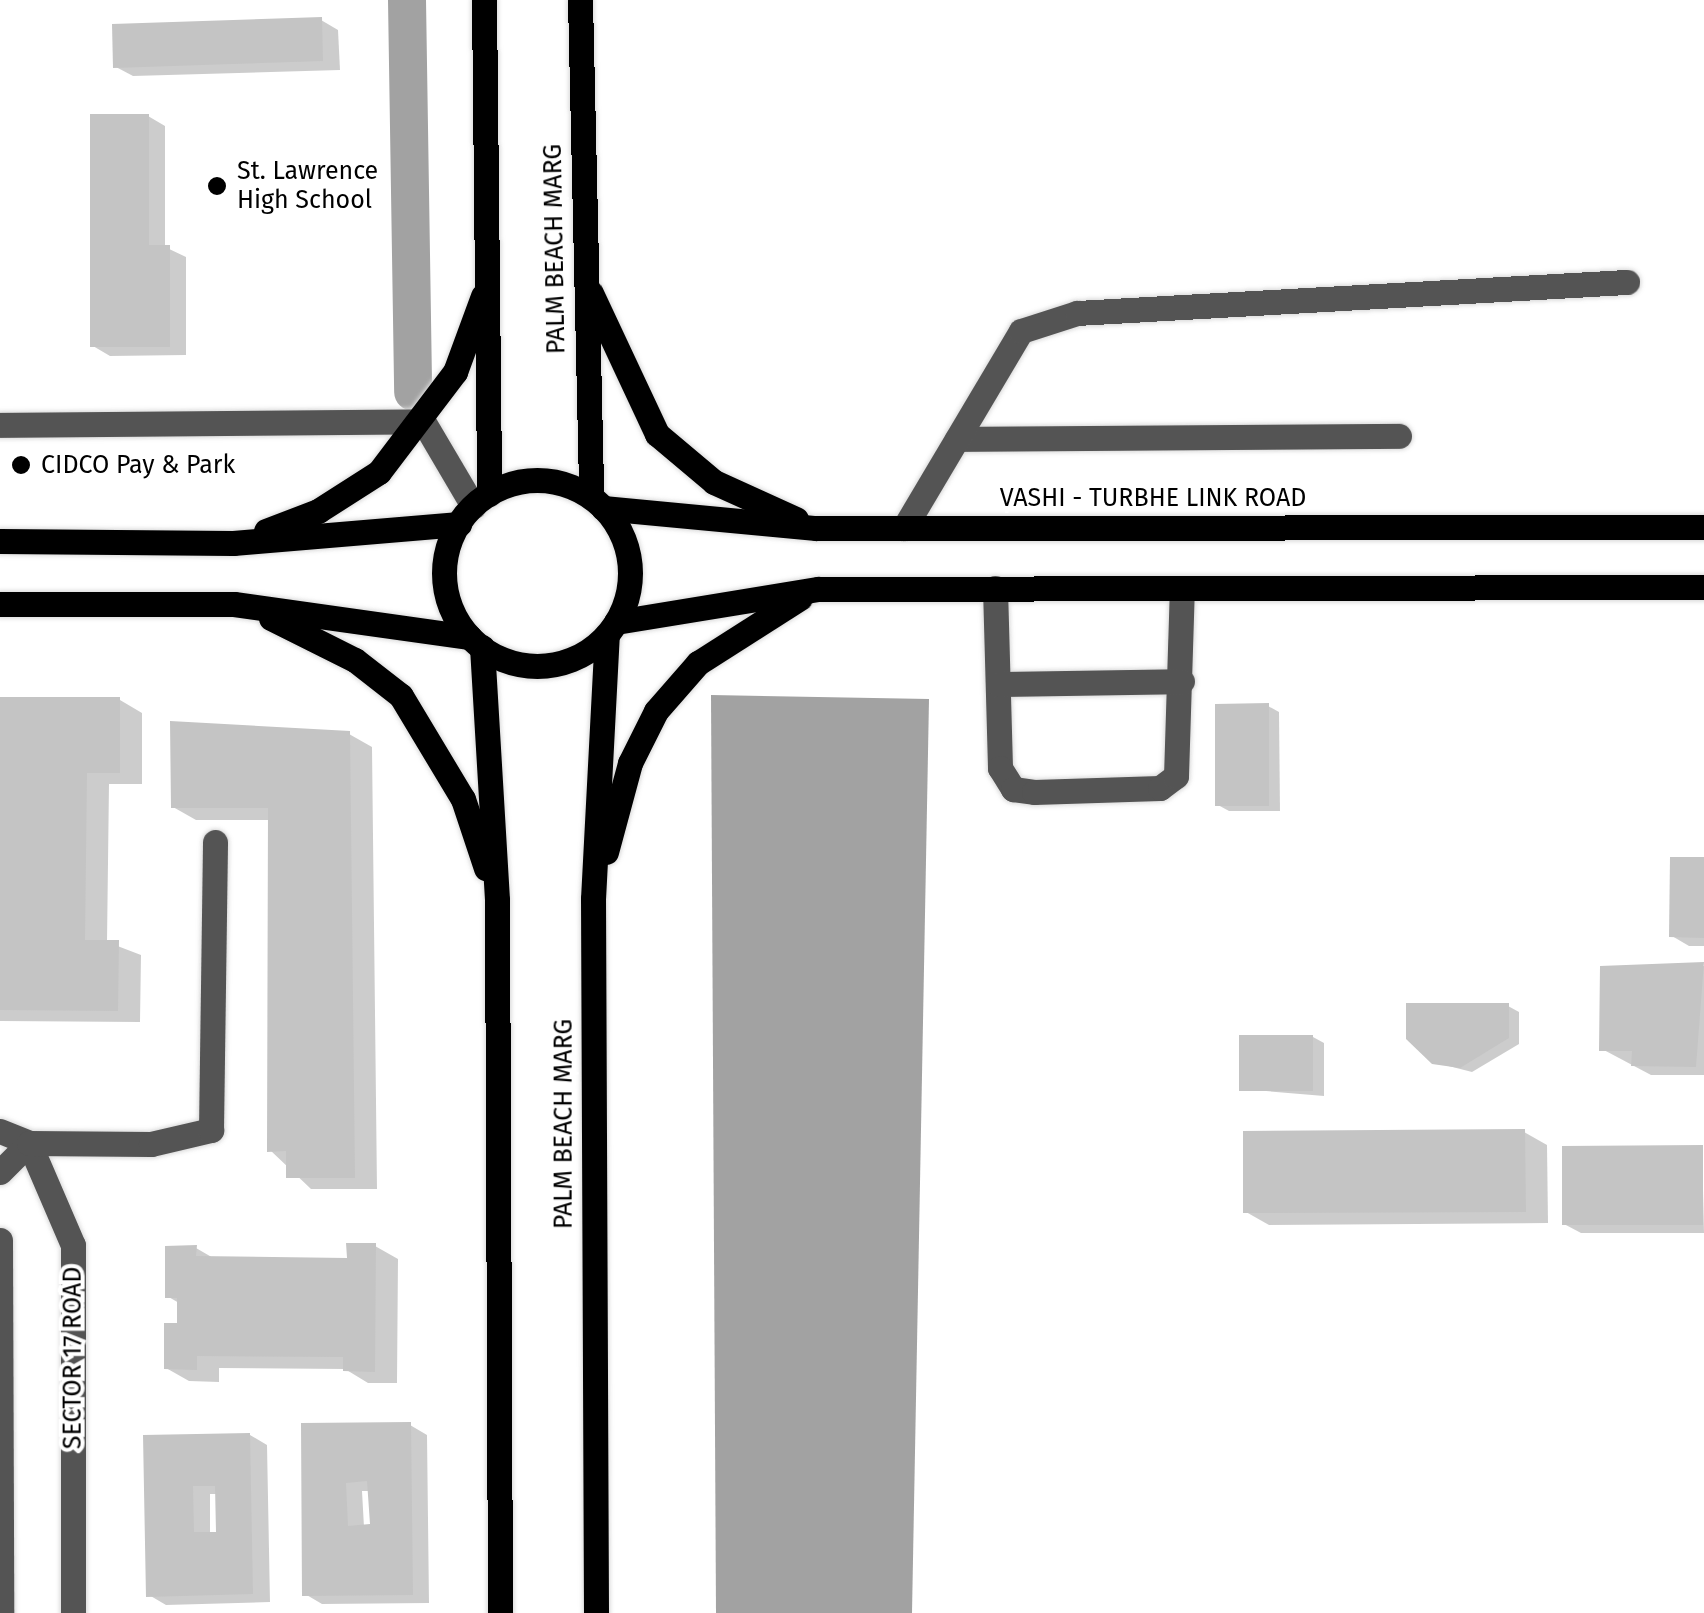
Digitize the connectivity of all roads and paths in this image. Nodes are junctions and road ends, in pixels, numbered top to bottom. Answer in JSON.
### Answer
{"nodes":[{"id":1,"x":484,"y":0,"type":"edge"},
{"id":2,"x":580,"y":0,"type":"edge"},
{"id":3,"x":585,"y":279,"type":"junction"},
{"id":4,"x":489,"y":280,"type":"junction"},
{"id":5,"x":1626,"y":282,"type":"dead end"},
{"id":6,"x":423,"y":421,"type":"junction"},
{"id":7,"x":0,"y":424,"type":"edge"},
{"id":8,"x":1399,"y":436,"type":"dead end"},
{"id":9,"x":957,"y":439,"type":"junction"},
{"id":10,"x":597,"y":502,"type":"junction"},
{"id":11,"x":474,"y":508,"type":"junction"},
{"id":12,"x":1704,"y":527,"type":"edge"},
{"id":13,"x":816,"y":528,"type":"junction"},
{"id":14,"x":904,"y":528,"type":"junction"},
{"id":15,"x":0,"y":541,"type":"edge"},
{"id":16,"x":233,"y":542,"type":"junction"},
{"id":17,"x":1704,"y":586,"type":"edge"},
{"id":18,"x":995,"y":588,"type":"junction"},
{"id":19,"x":1182,"y":588,"type":"junction"},
{"id":20,"x":818,"y":589,"type":"junction"},
{"id":21,"x":0,"y":604,"type":"edge"},
{"id":22,"x":234,"y":604,"type":"junction"},
{"id":23,"x":612,"y":628,"type":"junction"},
{"id":24,"x":476,"y":642,"type":"junction"},
{"id":25,"x":1182,"y":681,"type":"junction"},
{"id":26,"x":998,"y":684,"type":"junction"},
{"id":27,"x":216,"y":842,"type":"dead end"},
{"id":28,"x":593,"y":899,"type":"junction"},
{"id":29,"x":497,"y":900,"type":"junction"},
{"id":30,"x":0,"y":1131,"type":"edge"},
{"id":31,"x":29,"y":1143,"type":"junction"},
{"id":32,"x":0,"y":1172,"type":"edge"},
{"id":33,"x":0,"y":1240,"type":"edge"},
{"id":34,"x":1,"y":1613,"type":"edge"},
{"id":35,"x":73,"y":1613,"type":"edge"},
{"id":36,"x":500,"y":1613,"type":"edge"},
{"id":37,"x":596,"y":1613,"type":"edge"}],
"edges":[{"from":1,"to":4,"type":"main road"},
{"from":2,"to":3,"type":"main road","name":"PALM BEACH MARG"},
{"from":3,"to":10,"type":"main road","name":"PALM BEACH MARG"},
{"from":3,"to":13,"type":"main road"},
{"from":4,"to":6,"type":"main road"},
{"from":4,"to":11,"type":"main road"},
{"from":5,"to":9,"type":"street"},
{"from":6,"to":7,"type":"street"},
{"from":6,"to":11,"type":"street"},
{"from":6,"to":16,"type":"main road"},
{"from":8,"to":9,"type":"street"},
{"from":9,"to":14,"type":"street"},
{"from":10,"to":11,"type":"main road"},
{"from":10,"to":13,"type":"main road","name":"VASHI - TURBHE LINK ROAD"},
{"from":10,"to":23,"type":"main road"},
{"from":11,"to":16,"type":"main road"},
{"from":11,"to":24,"type":"main road"},
{"from":12,"to":14,"type":"main road","name":"VASHI - TURBHE LINK ROAD"},
{"from":13,"to":14,"type":"main road","name":"VASHI - TURBHE LINK ROAD"},
{"from":15,"to":16,"type":"main road"},
{"from":17,"to":19,"type":"main road"},
{"from":18,"to":19,"type":"main road"},
{"from":18,"to":20,"type":"main road"},
{"from":18,"to":26,"type":"street"},
{"from":19,"to":25,"type":"street"},
{"from":20,"to":23,"type":"main road"},
{"from":20,"to":28,"type":"main road"},
{"from":21,"to":22,"type":"main road"},
{"from":22,"to":24,"type":"main road"},
{"from":22,"to":29,"type":"main road"},
{"from":23,"to":24,"type":"main road"},
{"from":23,"to":28,"type":"main road","name":"PALM BEACH MARG"},
{"from":24,"to":29,"type":"main road"},
{"from":25,"to":26,"type":"street"},
{"from":25,"to":26,"type":"street"},
{"from":27,"to":31,"type":"street"},
{"from":28,"to":37,"type":"main road","name":"PALM BEACH MARG"},
{"from":29,"to":36,"type":"main road"},
{"from":30,"to":31,"type":"street"},
{"from":31,"to":32,"type":"street"},
{"from":31,"to":35,"type":"street","name":"SECTOR 17 ROAD"},
{"from":33,"to":34,"type":"street"}]}
